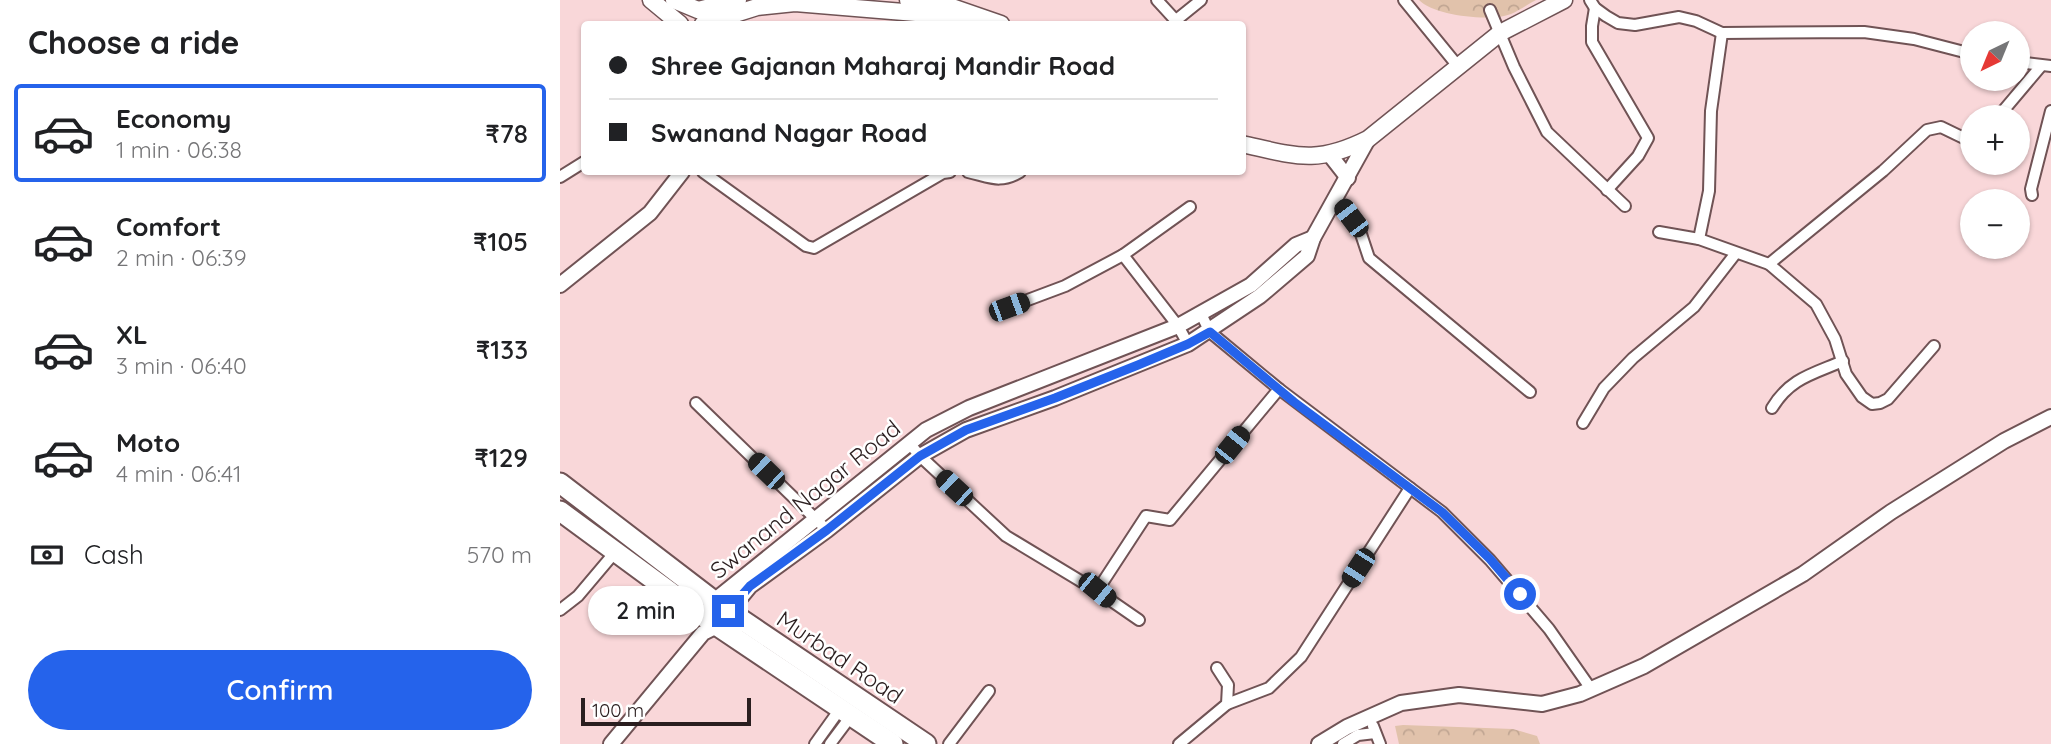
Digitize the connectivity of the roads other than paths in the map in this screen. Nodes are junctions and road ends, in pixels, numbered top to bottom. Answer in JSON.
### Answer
{"nodes":[{"id":1,"x":651,"y":0,"type":"edge"},
{"id":2,"x":738,"y":0,"type":"edge"},
{"id":3,"x":1157,"y":0,"type":"edge"},
{"id":4,"x":1201,"y":0,"type":"edge"},
{"id":5,"x":1404,"y":0,"type":"edge"},
{"id":6,"x":1564,"y":0,"type":"edge"},
{"id":7,"x":772,"y":2,"type":"edge"},
{"id":8,"x":818,"y":3,"type":"edge"},
{"id":9,"x":671,"y":4,"type":"edge"},
{"id":10,"x":864,"y":4,"type":"edge"},
{"id":11,"x":1593,"y":4,"type":"edge"},
{"id":12,"x":942,"y":6,"type":"edge"},
{"id":13,"x":1490,"y":10,"type":"dead end"},
{"id":14,"x":911,"y":12,"type":"edge"},
{"id":15,"x":697,"y":17,"type":"edge"},
{"id":16,"x":679,"y":21,"type":"edge"},
{"id":17,"x":713,"y":21,"type":"edge"},
{"id":18,"x":974,"y":21,"type":"edge"},
{"id":19,"x":990,"y":21,"type":"edge"},
{"id":20,"x":1176,"y":21,"type":"edge"},
{"id":21,"x":1178,"y":21,"type":"edge"},
{"id":22,"x":1500,"y":33,"type":"junction"},
{"id":23,"x":1721,"y":33,"type":"junction"},
{"id":24,"x":1960,"y":51,"type":"edge"},
{"id":25,"x":1457,"y":65,"type":"junction"},
{"id":26,"x":2046,"y":66,"type":"edge"},
{"id":27,"x":2009,"y":105,"type":"edge"},
{"id":28,"x":2051,"y":111,"type":"edge"},
{"id":29,"x":1246,"y":136,"type":"edge"},
{"id":30,"x":1960,"y":136,"type":"edge"},
{"id":31,"x":1368,"y":139,"type":"junction"},
{"id":32,"x":1246,"y":145,"type":"edge"},
{"id":33,"x":1324,"y":155,"type":"junction"},
{"id":34,"x":581,"y":164,"type":"edge"},
{"id":35,"x":680,"y":175,"type":"edge"},
{"id":36,"x":708,"y":175,"type":"edge"},
{"id":37,"x":939,"y":175,"type":"edge"},
{"id":38,"x":979,"y":175,"type":"edge"},
{"id":39,"x":1014,"y":175,"type":"edge"},
{"id":40,"x":560,"y":177,"type":"edge"},
{"id":41,"x":1348,"y":178,"type":"junction"},
{"id":42,"x":1607,"y":190,"type":"junction"},
{"id":43,"x":2032,"y":195,"type":"dead end"},
{"id":44,"x":1336,"y":198,"type":"junction"},
{"id":45,"x":1625,"y":206,"type":"dead end"},
{"id":46,"x":1189,"y":207,"type":"dead end"},
{"id":47,"x":1658,"y":232,"type":"dead end"},
{"id":48,"x":1313,"y":238,"type":"junction"},
{"id":49,"x":1699,"y":239,"type":"junction"},
{"id":50,"x":1736,"y":253,"type":"junction"},
{"id":51,"x":1123,"y":254,"type":"junction"},
{"id":52,"x":1279,"y":259,"type":"junction"},
{"id":53,"x":1769,"y":264,"type":"junction"},
{"id":54,"x":1289,"y":271,"type":"junction"},
{"id":55,"x":560,"y":285,"type":"edge"},
{"id":56,"x":1256,"y":291,"type":"junction"},
{"id":57,"x":1009,"y":307,"type":"dead end"},
{"id":58,"x":1201,"y":314,"type":"junction"},
{"id":59,"x":1178,"y":327,"type":"junction"},
{"id":60,"x":1210,"y":332,"type":"junction"},
{"id":61,"x":1188,"y":344,"type":"junction"},
{"id":62,"x":1934,"y":346,"type":"dead end"},
{"id":63,"x":1843,"y":361,"type":"junction"},
{"id":64,"x":1279,"y":389,"type":"junction"},
{"id":65,"x":1530,"y":392,"type":"dead end"},
{"id":66,"x":696,"y":403,"type":"dead end"},
{"id":67,"x":1772,"y":408,"type":"dead end"},
{"id":68,"x":958,"y":414,"type":"junction"},
{"id":69,"x":2051,"y":417,"type":"edge"},
{"id":70,"x":1583,"y":423,"type":"dead end"},
{"id":71,"x":966,"y":430,"type":"junction"},
{"id":72,"x":909,"y":444,"type":"junction"},
{"id":73,"x":920,"y":456,"type":"junction"},
{"id":74,"x":560,"y":483,"type":"edge"},
{"id":75,"x":1410,"y":488,"type":"junction"},
{"id":76,"x":857,"y":496,"type":"junction"},
{"id":77,"x":560,"y":511,"type":"edge"},
{"id":78,"x":816,"y":519,"type":"junction"},
{"id":79,"x":827,"y":530,"type":"junction"},
{"id":80,"x":616,"y":551,"type":"junction"},
{"id":81,"x":1097,"y":590,"type":"junction"},
{"id":82,"x":560,"y":610,"type":"edge"},
{"id":83,"x":713,"y":618,"type":"junction"},
{"id":84,"x":1139,"y":620,"type":"dead end"},
{"id":85,"x":1217,"y":668,"type":"dead end"},
{"id":86,"x":1591,"y":689,"type":"junction"},
{"id":87,"x":989,"y":691,"type":"dead end"},
{"id":88,"x":1227,"y":704,"type":"junction"},
{"id":89,"x":845,"y":712,"type":"junction"},
{"id":90,"x":1371,"y":716,"type":"junction"},
{"id":91,"x":1378,"y":738,"type":"edge"},
{"id":92,"x":611,"y":744,"type":"edge"},
{"id":93,"x":815,"y":744,"type":"edge"},
{"id":94,"x":830,"y":744,"type":"edge"},
{"id":95,"x":893,"y":744,"type":"edge"},
{"id":96,"x":926,"y":744,"type":"edge"},
{"id":97,"x":949,"y":744,"type":"edge"},
{"id":98,"x":1179,"y":744,"type":"edge"},
{"id":99,"x":1319,"y":744,"type":"edge"},
{"id":100,"x":1343,"y":744,"type":"edge"}],
"edges":[{"from":1,"to":9,"type":"main road"},
{"from":2,"to":15,"type":"main road"},
{"from":3,"to":20,"type":"street"},
{"from":4,"to":21,"type":"street"},
{"from":5,"to":25,"type":"street"},
{"from":6,"to":22,"type":"main road","name":"Swanand Nagar Road"},
{"from":7,"to":8,"type":"main road"},
{"from":7,"to":17,"type":"main road"},
{"from":8,"to":10,"type":"main road"},
{"from":9,"to":15,"type":"main road"},
{"from":9,"to":16,"type":"main road"},
{"from":10,"to":14,"type":"main road"},
{"from":11,"to":23,"type":"street"},
{"from":11,"to":42,"type":"street"},
{"from":12,"to":14,"type":"main road"},
{"from":12,"to":18,"type":"main road"},
{"from":12,"to":19,"type":"main road"},
{"from":13,"to":22,"type":"street"},
{"from":22,"to":25,"type":"main road","name":"Swanand Nagar Road"},
{"from":22,"to":42,"type":"street"},
{"from":23,"to":24,"type":"street"},
{"from":23,"to":49,"type":"street"},
{"from":25,"to":31,"type":"main road","name":"Swanand Nagar Road"},
{"from":26,"to":27,"type":"street"},
{"from":28,"to":43,"type":"street"},
{"from":29,"to":33,"type":"main road"},
{"from":30,"to":53,"type":"street"},
{"from":31,"to":33,"type":"main road"},
{"from":31,"to":41,"type":"street","name":"Swanand Nagar Road"},
{"from":32,"to":33,"type":"main road"},
{"from":33,"to":41,"type":"street"},
{"from":34,"to":40,"type":"street"},
{"from":35,"to":55,"type":"street"},
{"from":36,"to":37,"type":"street"},
{"from":38,"to":39,"type":"street"},
{"from":41,"to":44,"type":"street","name":"Swanand Nagar Road"},
{"from":42,"to":45,"type":"street"},
{"from":44,"to":48,"type":"street","name":"Swanand Nagar Road"},
{"from":44,"to":65,"type":"street"},
{"from":46,"to":51,"type":"street"},
{"from":47,"to":49,"type":"street"},
{"from":48,"to":52,"type":"street","name":"Swanand Nagar Road"},
{"from":48,"to":54,"type":"street","name":"Swanand Nagar Road"},
{"from":49,"to":50,"type":"street"},
{"from":50,"to":53,"type":"street"},
{"from":50,"to":70,"type":"street"},
{"from":51,"to":57,"type":"street"},
{"from":51,"to":59,"type":"street"},
{"from":52,"to":54,"type":"street"},
{"from":52,"to":56,"type":"street","name":"Swanand Nagar Road"},
{"from":53,"to":63,"type":"street"},
{"from":54,"to":56,"type":"street","name":"Swanand Nagar Road"},
{"from":56,"to":58,"type":"street","name":"Swanand Nagar Road"},
{"from":56,"to":60,"type":"street","name":"Swanand Nagar Road"},
{"from":58,"to":59,"type":"street","name":"Swanand Nagar Road"},
{"from":58,"to":60,"type":"street"},
{"from":59,"to":61,"type":"street"},
{"from":59,"to":68,"type":"street","name":"Swanand Nagar Road"},
{"from":60,"to":61,"type":"street","name":"Swanand Nagar Road"},
{"from":60,"to":64,"type":"street"},
{"from":61,"to":71,"type":"street","name":"Swanand Nagar Road"},
{"from":62,"to":63,"type":"street"},
{"from":63,"to":67,"type":"street"},
{"from":64,"to":75,"type":"street"},
{"from":64,"to":81,"type":"street"},
{"from":66,"to":78,"type":"street"},
{"from":68,"to":71,"type":"street"},
{"from":68,"to":72,"type":"street","name":"Swanand Nagar Road"},
{"from":69,"to":86,"type":"street"},
{"from":71,"to":73,"type":"street","name":"Swanand Nagar Road"},
{"from":72,"to":73,"type":"street"},
{"from":72,"to":76,"type":"street","name":"Swanand Nagar Road"},
{"from":73,"to":76,"type":"street","name":"Swanand Nagar Road"},
{"from":73,"to":81,"type":"street"},
{"from":74,"to":83,"type":"highway","name":"Murbad Road"},
{"from":75,"to":86,"type":"street"},
{"from":75,"to":88,"type":"street"},
{"from":76,"to":78,"type":"street","name":"Swanand Nagar Road"},
{"from":76,"to":79,"type":"street","name":"Swanand Nagar Road"},
{"from":77,"to":80,"type":"highway"},
{"from":78,"to":79,"type":"street"},
{"from":78,"to":83,"type":"street","name":"Swanand Nagar Road"},
{"from":79,"to":83,"type":"street","name":"Swanand Nagar Road"},
{"from":80,"to":82,"type":"street"},
{"from":80,"to":83,"type":"highway"},
{"from":81,"to":84,"type":"street"},
{"from":83,"to":89,"type":"highway"},
{"from":83,"to":92,"type":"street"},
{"from":83,"to":96,"type":"highway","name":"Murbad Road"},
{"from":85,"to":88,"type":"street"},
{"from":86,"to":90,"type":"street"},
{"from":87,"to":97,"type":"street"},
{"from":88,"to":98,"type":"street"},
{"from":89,"to":93,"type":"street"},
{"from":89,"to":94,"type":"street"},
{"from":89,"to":95,"type":"highway"},
{"from":90,"to":91,"type":"street"},
{"from":90,"to":99,"type":"street"},
{"from":91,"to":100,"type":"street"}]}
